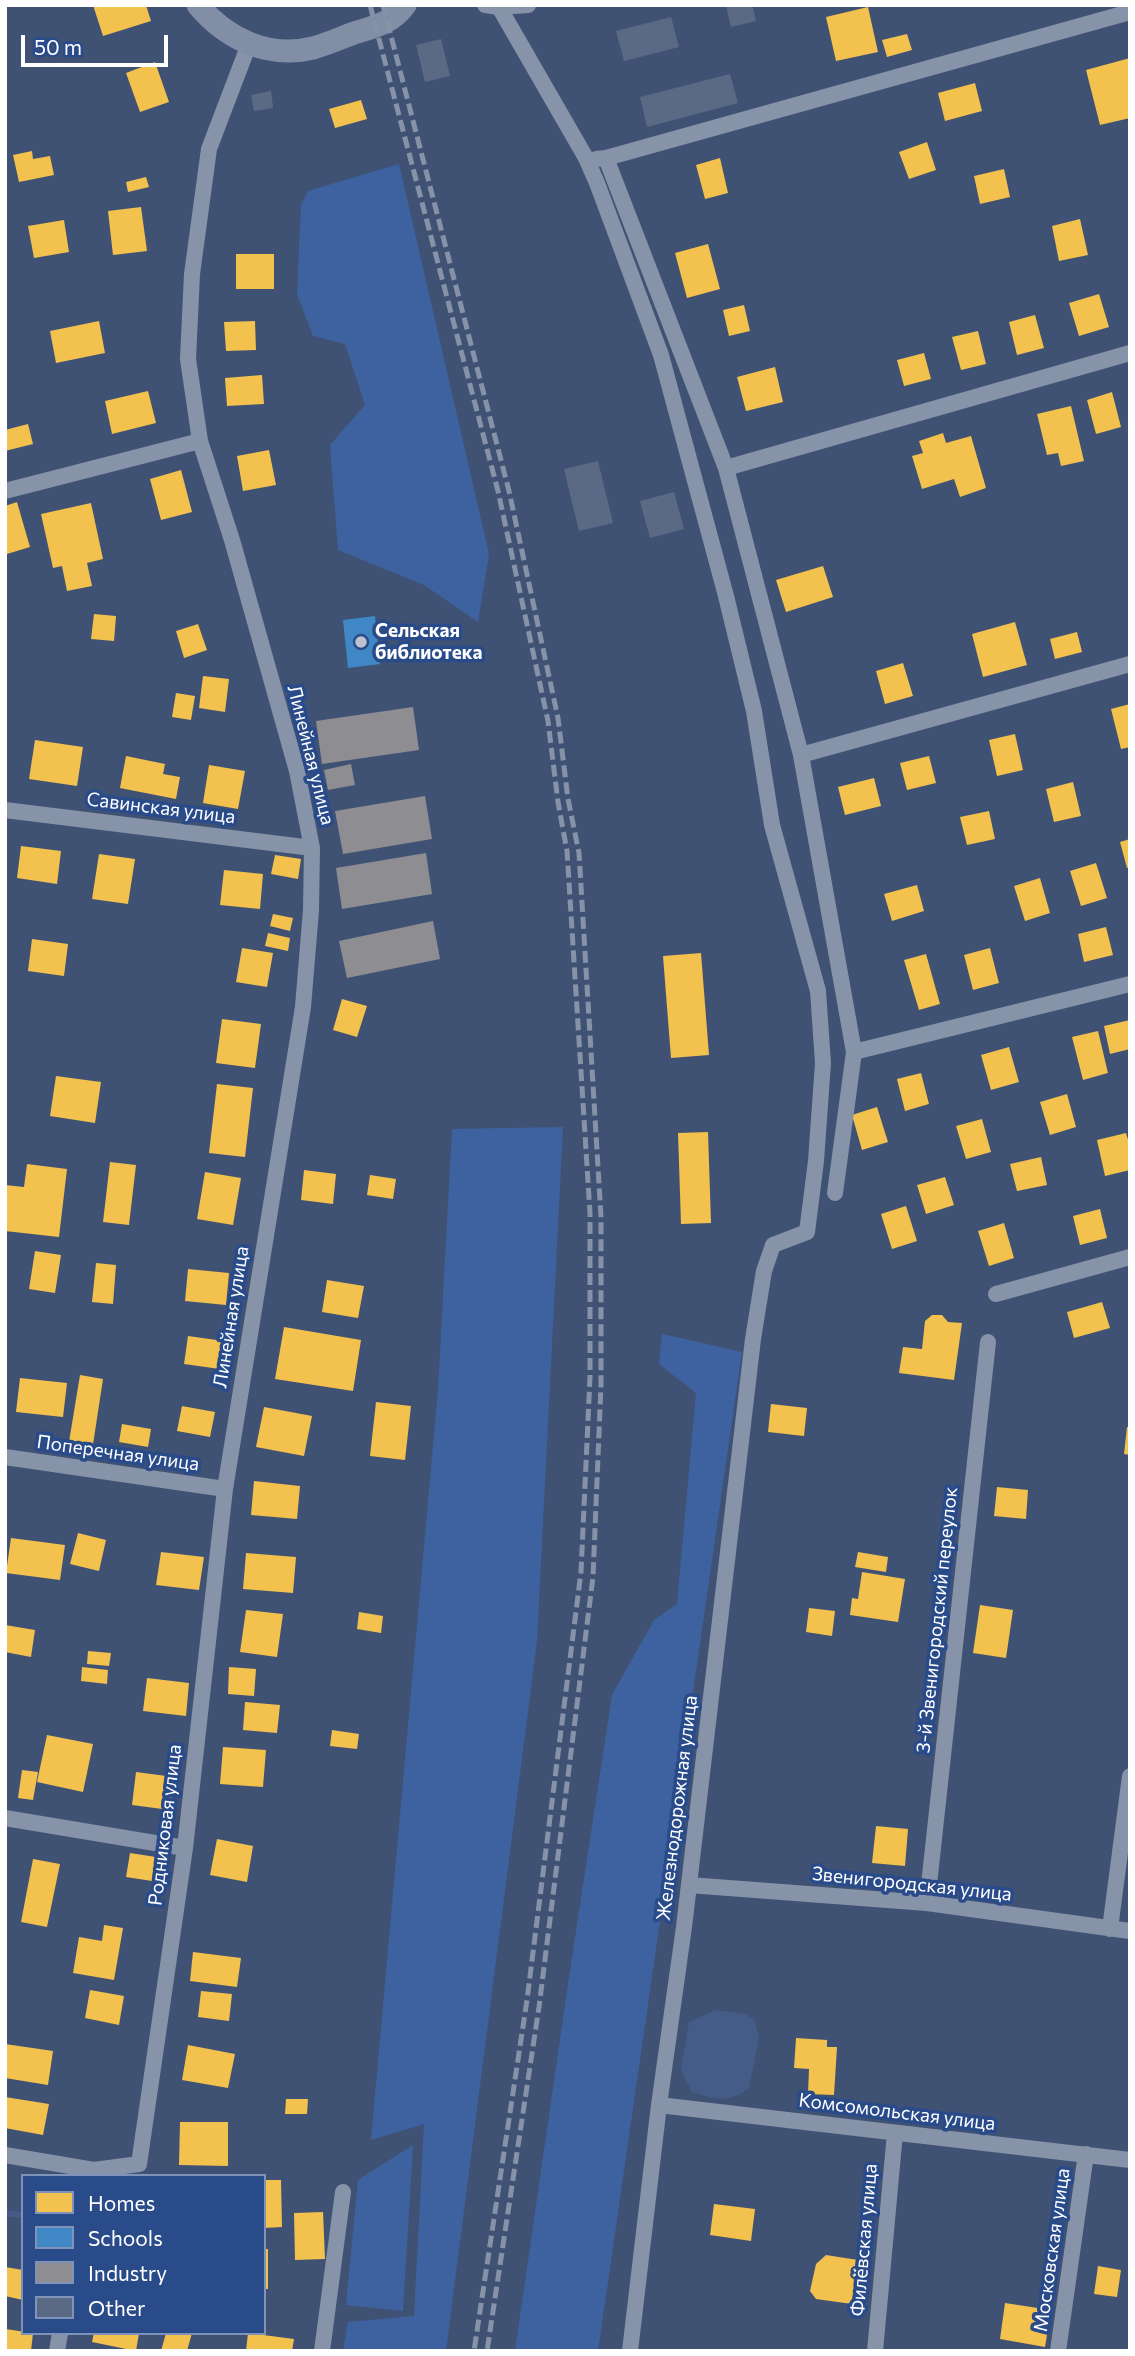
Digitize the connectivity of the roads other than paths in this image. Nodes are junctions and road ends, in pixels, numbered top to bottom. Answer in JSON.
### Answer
{"nodes":[{"id":1,"x":198,"y":5,"type":"edge"},
{"id":2,"x":405,"y":5,"type":"edge"},
{"id":3,"x":528,"y":5,"type":"edge"},
{"id":4,"x":492,"y":6,"type":"edge"},
{"id":5,"x":1130,"y":12,"type":"edge"},
{"id":6,"x":249,"y":44,"type":"junction"},
{"id":7,"x":586,"y":158,"type":"junction"},
{"id":8,"x":606,"y":158,"type":"junction"},
{"id":9,"x":1130,"y":353,"type":"edge"},
{"id":10,"x":200,"y":441,"type":"junction"},
{"id":11,"x":726,"y":468,"type":"junction"},
{"id":12,"x":5,"y":491,"type":"edge"},
{"id":13,"x":1130,"y":664,"type":"edge"},
{"id":14,"x":801,"y":755,"type":"junction"},
{"id":15,"x":5,"y":810,"type":"edge"},
{"id":16,"x":312,"y":848,"type":"junction"},
{"id":17,"x":1130,"y":984,"type":"edge"},
{"id":18,"x":854,"y":1052,"type":"junction"},
{"id":19,"x":835,"y":1193,"type":"dead end"},
{"id":20,"x":1130,"y":1257,"type":"edge"},
{"id":21,"x":996,"y":1294,"type":"dead end"},
{"id":22,"x":988,"y":1342,"type":"dead end"},
{"id":23,"x":5,"y":1457,"type":"edge"},
{"id":24,"x":225,"y":1489,"type":"junction"},
{"id":25,"x":1130,"y":1776,"type":"edge"},
{"id":26,"x":5,"y":1818,"type":"edge"},
{"id":27,"x":185,"y":1848,"type":"junction"},
{"id":28,"x":689,"y":1885,"type":"junction"},
{"id":29,"x":927,"y":1903,"type":"junction"},
{"id":30,"x":1110,"y":1929,"type":"junction"},
{"id":31,"x":1130,"y":1931,"type":"edge"},
{"id":32,"x":659,"y":2105,"type":"junction"},
{"id":33,"x":895,"y":2133,"type":"junction"},
{"id":34,"x":1086,"y":2154,"type":"junction"},
{"id":35,"x":5,"y":2155,"type":"edge"},
{"id":36,"x":1130,"y":2160,"type":"edge"},
{"id":37,"x":343,"y":2192,"type":"dead end"},
{"id":38,"x":322,"y":2351,"type":"edge"},
{"id":39,"x":630,"y":2351,"type":"edge"},
{"id":40,"x":876,"y":2351,"type":"edge"},
{"id":41,"x":1058,"y":2351,"type":"edge"}],
"edges":[{"from":1,"to":6,"type":"main road"},
{"from":2,"to":6,"type":"main road"},
{"from":3,"to":4,"type":"street"},
{"from":4,"to":7,"type":"street"},
{"from":5,"to":8,"type":"street"},
{"from":6,"to":10,"type":"street","name":"Линейная улица"},
{"from":7,"to":8,"type":"street"},
{"from":7,"to":28,"type":"street","name":"Железнодорожная улица"},
{"from":8,"to":11,"type":"street"},
{"from":9,"to":11,"type":"street"},
{"from":10,"to":12,"type":"street"},
{"from":10,"to":16,"type":"street","name":"Линейная улица"},
{"from":11,"to":14,"type":"street"},
{"from":13,"to":14,"type":"street"},
{"from":14,"to":18,"type":"street"},
{"from":15,"to":16,"type":"street","name":"Савинская улица"},
{"from":16,"to":24,"type":"street","name":"Линейная улица"},
{"from":17,"to":18,"type":"street"},
{"from":18,"to":19,"type":"street"},
{"from":20,"to":21,"type":"street"},
{"from":22,"to":29,"type":"street","name":"3-й Звенигородский переулок"},
{"from":23,"to":24,"type":"street","name":"Поперечная улица"},
{"from":24,"to":27,"type":"street","name":"Родниковая улица"},
{"from":25,"to":30,"type":"street"},
{"from":26,"to":27,"type":"street"},
{"from":27,"to":35,"type":"street","name":"Родниковая улица"},
{"from":28,"to":29,"type":"street","name":"Звенигородская улица"},
{"from":28,"to":32,"type":"street","name":"Железнодорожная улица"},
{"from":29,"to":30,"type":"street","name":"Звенигородская улица"},
{"from":30,"to":31,"type":"street","name":"Звенигородская улица"},
{"from":32,"to":33,"type":"street","name":"Комсомольская улица"},
{"from":32,"to":39,"type":"street","name":"Железнодорожная улица"},
{"from":33,"to":34,"type":"street","name":"Комсомольская улица"},
{"from":33,"to":40,"type":"street","name":"Филёвская улица"},
{"from":34,"to":36,"type":"street","name":"Комсомольская улица"},
{"from":34,"to":41,"type":"street","name":"Московская улица"},
{"from":37,"to":38,"type":"street"}]}
